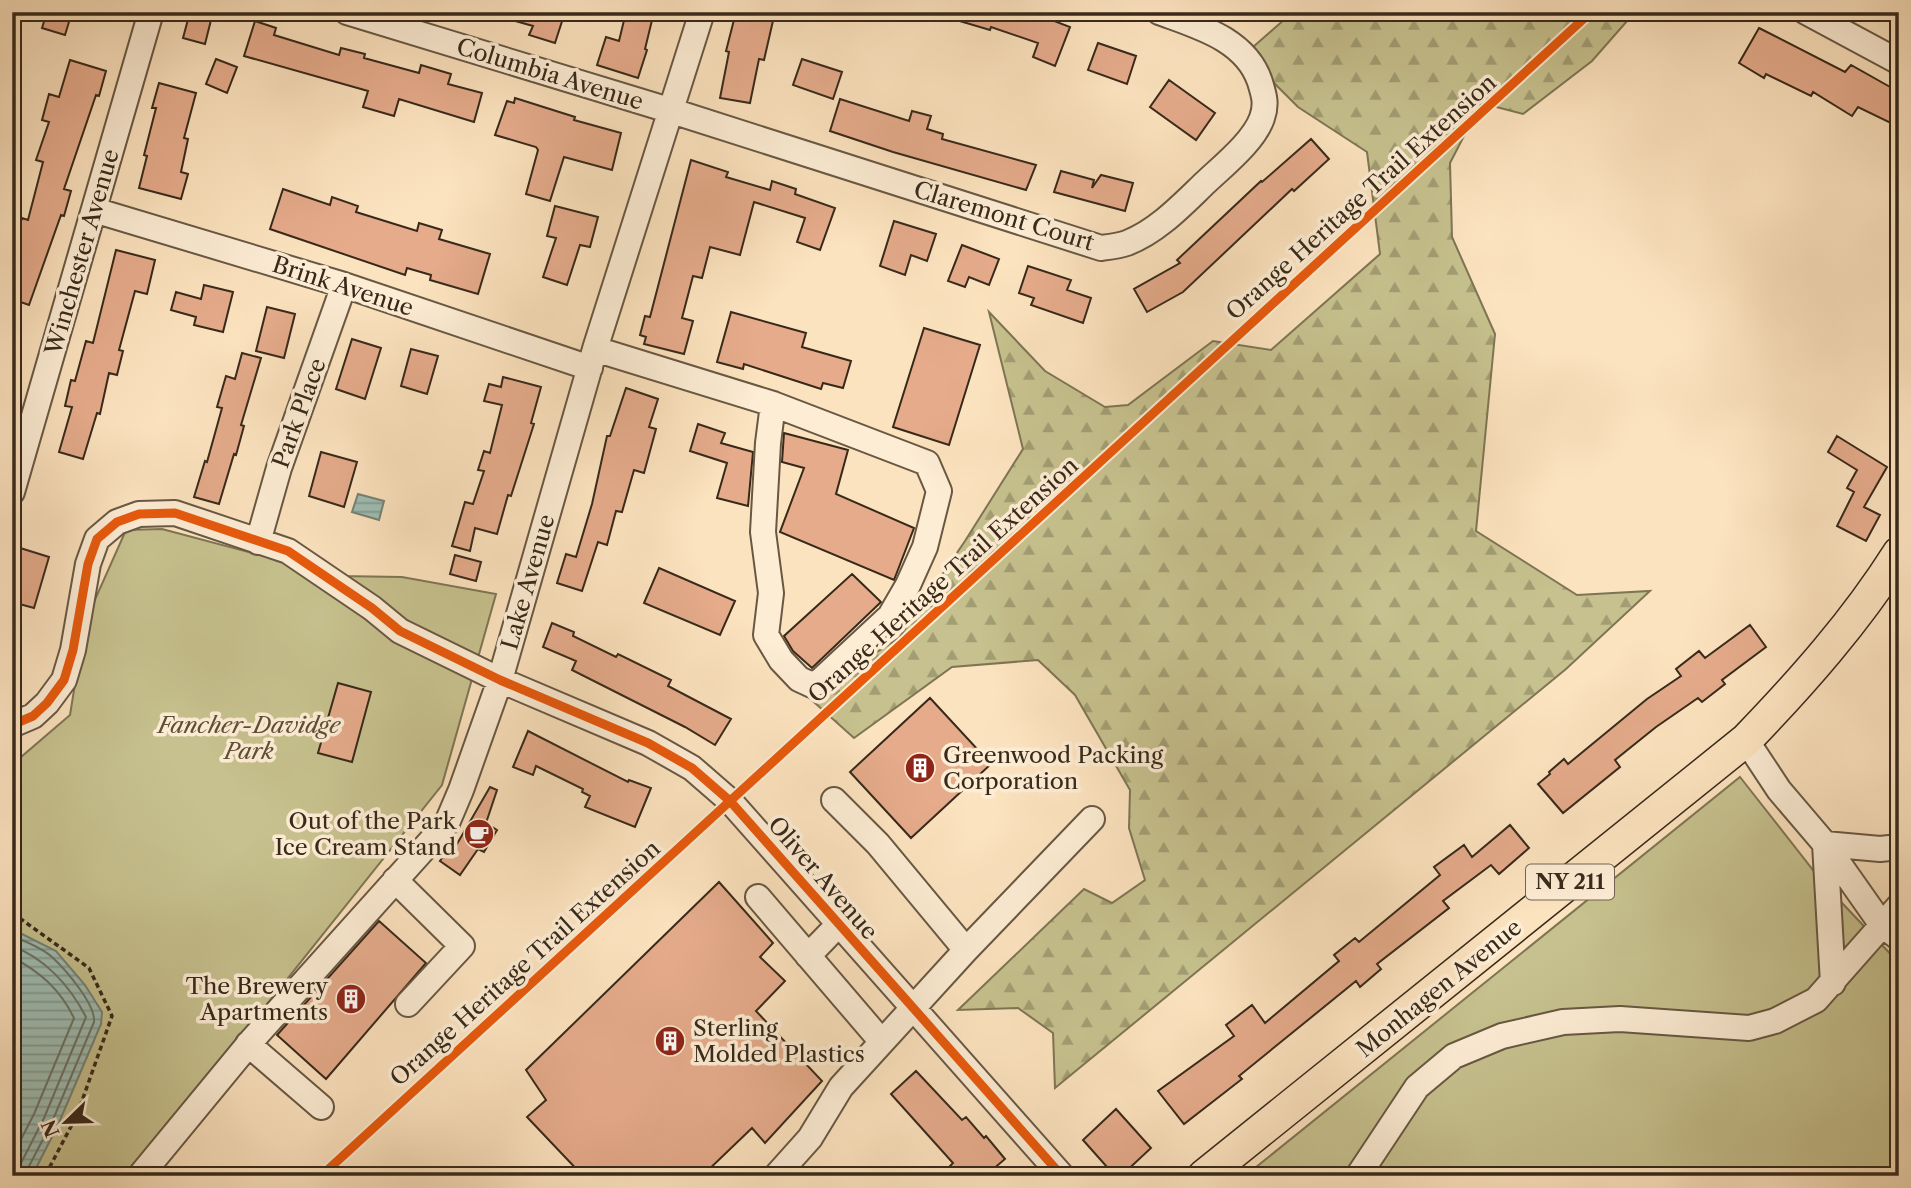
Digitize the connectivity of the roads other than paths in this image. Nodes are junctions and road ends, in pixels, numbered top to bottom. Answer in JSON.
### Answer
{"nodes":[{"id":1,"x":151,"y":12,"type":"edge"},
{"id":2,"x":347,"y":12,"type":"edge"},
{"id":3,"x":702,"y":12,"type":"edge"},
{"id":4,"x":1159,"y":12,"type":"edge"},
{"id":5,"x":1806,"y":12,"type":"edge"},
{"id":6,"x":1899,"y":62,"type":"edge"},
{"id":7,"x":672,"y":111,"type":"junction"},
{"id":8,"x":94,"y":210,"type":"junction"},
{"id":9,"x":344,"y":285,"type":"junction"},
{"id":10,"x":592,"y":358,"type":"junction"},
{"id":11,"x":773,"y":404,"type":"junction"},
{"id":12,"x":22,"y":422,"type":"edge"},
{"id":13,"x":12,"y":492,"type":"edge"},
{"id":14,"x":258,"y":542,"type":"junction"},
{"id":15,"x":1899,"y":552,"type":"edge"},
{"id":16,"x":1889,"y":583,"type":"edge"},
{"id":17,"x":500,"y":680,"type":"junction"},
{"id":18,"x":12,"y":725,"type":"edge"},
{"id":19,"x":1746,"y":740,"type":"junction"},
{"id":20,"x":834,"y":800,"type":"dead end"},
{"id":21,"x":1093,"y":819,"type":"dead end"},
{"id":22,"x":1825,"y":844,"type":"junction"},
{"id":23,"x":1899,"y":847,"type":"edge"},
{"id":24,"x":395,"y":880,"type":"junction"},
{"id":25,"x":758,"y":897,"type":"dead end"},
{"id":26,"x":1899,"y":906,"type":"edge"},
{"id":27,"x":838,"y":925,"type":"junction"},
{"id":28,"x":1890,"y":931,"type":"edge"},
{"id":29,"x":966,"y":950,"type":"junction"},
{"id":30,"x":808,"y":956,"type":"junction"},
{"id":31,"x":1833,"y":983,"type":"junction"},
{"id":32,"x":408,"y":1004,"type":"dead end"},
{"id":33,"x":912,"y":1008,"type":"junction"},
{"id":34,"x":882,"y":1042,"type":"junction"},
{"id":35,"x":248,"y":1045,"type":"junction"},
{"id":36,"x":321,"y":1107,"type":"dead end"},
{"id":37,"x":140,"y":1176,"type":"edge"},
{"id":38,"x":776,"y":1176,"type":"edge"},
{"id":39,"x":1062,"y":1176,"type":"edge"},
{"id":40,"x":1204,"y":1176,"type":"edge"},
{"id":41,"x":1358,"y":1176,"type":"edge"}],
"edges":[{"from":1,"to":8,"type":"street","name":"Winchester Avenue"},
{"from":2,"to":7,"type":"street","name":"Columbia Avenue"},
{"from":3,"to":7,"type":"street","name":"Lake Avenue"},
{"from":4,"to":7,"type":"street","name":"Claremont Court"},
{"from":5,"to":6,"type":"street"},
{"from":7,"to":10,"type":"street","name":"Lake Avenue"},
{"from":8,"to":9,"type":"street","name":"Brink Avenue"},
{"from":8,"to":12,"type":"street","name":"Winchester Avenue"},
{"from":9,"to":10,"type":"street","name":"Brink Avenue"},
{"from":9,"to":14,"type":"street","name":"Park Place"},
{"from":10,"to":11,"type":"street","name":"Brink Avenue"},
{"from":10,"to":17,"type":"street","name":"Lake Avenue"},
{"from":11,"to":11,"type":"street","name":"Brink Avenue"},
{"from":12,"to":13,"type":"street","name":"Winchester Avenue"},
{"from":14,"to":17,"type":"street","name":"Oliver Avenue"},
{"from":14,"to":18,"type":"street","name":"Oliver Avenue"},
{"from":15,"to":16,"type":"main road","name":"Monhagen Avenue","number":"NY 211"},
{"from":16,"to":19,"type":"main road","name":"Monhagen Avenue","number":"NY 211"},
{"from":17,"to":24,"type":"street","name":"Lake Avenue"},
{"from":17,"to":27,"type":"street","name":"Oliver Avenue"},
{"from":19,"to":22,"type":"street"},
{"from":19,"to":40,"type":"main road","name":"Monhagen Avenue","number":"NY 211"},
{"from":20,"to":29,"type":"street"},
{"from":21,"to":29,"type":"street"},
{"from":22,"to":23,"type":"street"},
{"from":22,"to":28,"type":"street"},
{"from":22,"to":31,"type":"street"},
{"from":24,"to":32,"type":"street"},
{"from":24,"to":35,"type":"street","name":"Lake Avenue"},
{"from":25,"to":30,"type":"street"},
{"from":26,"to":28,"type":"street"},
{"from":27,"to":30,"type":"street"},
{"from":27,"to":33,"type":"street","name":"Oliver Avenue"},
{"from":28,"to":31,"type":"street"},
{"from":29,"to":33,"type":"street"},
{"from":30,"to":34,"type":"street"},
{"from":31,"to":41,"type":"street"},
{"from":33,"to":34,"type":"street"},
{"from":33,"to":39,"type":"street","name":"Oliver Avenue"},
{"from":34,"to":38,"type":"street"},
{"from":35,"to":36,"type":"street"},
{"from":35,"to":37,"type":"street","name":"Lake Avenue"}]}
